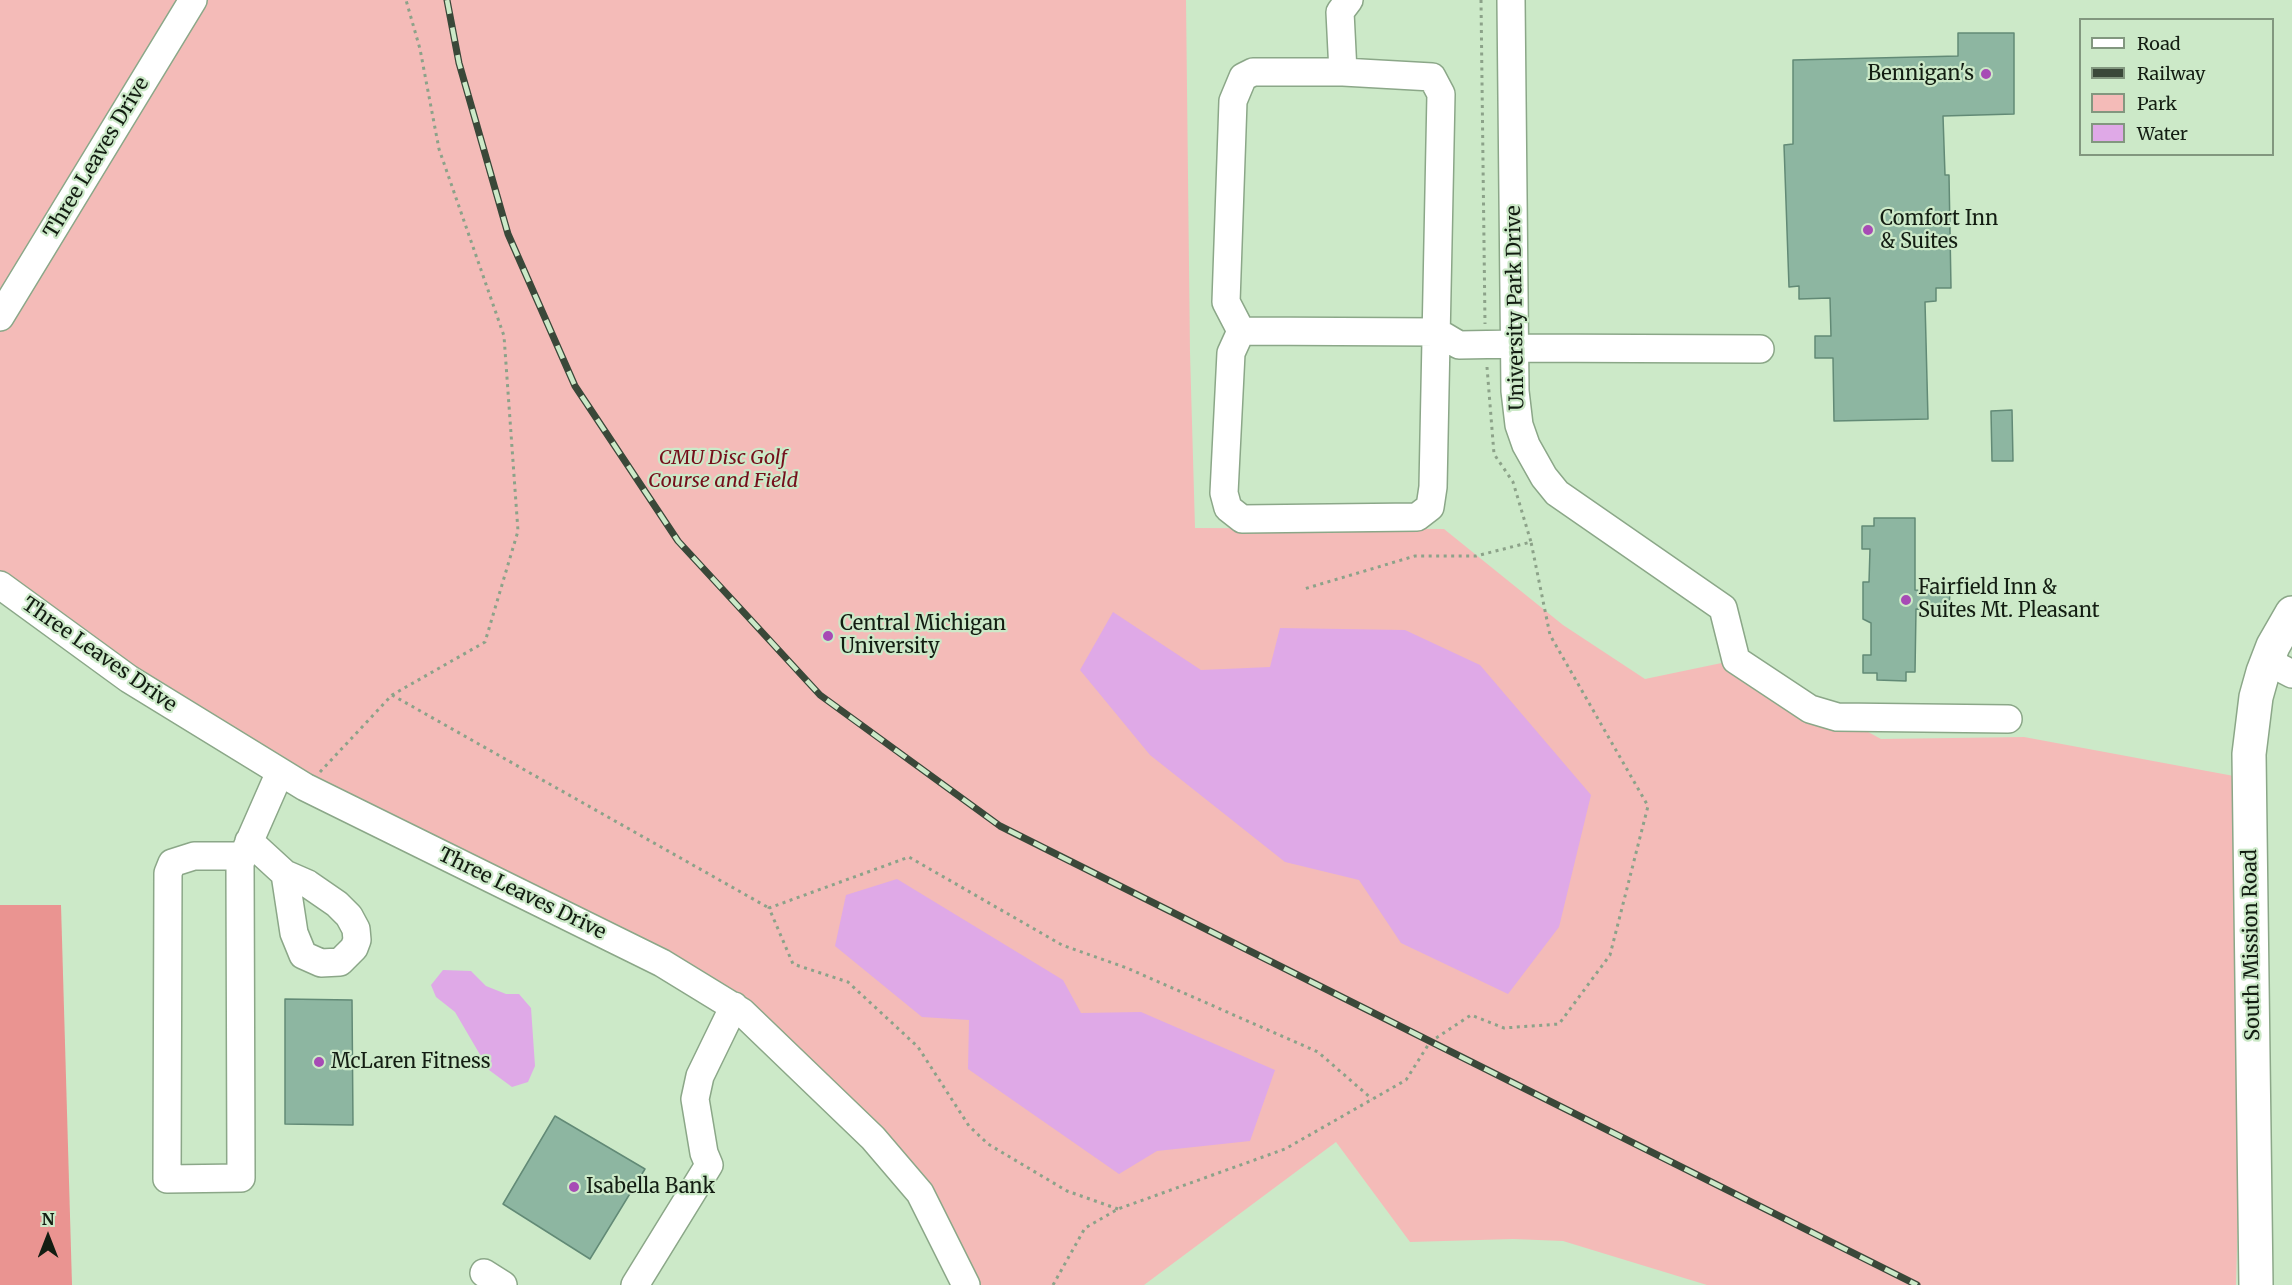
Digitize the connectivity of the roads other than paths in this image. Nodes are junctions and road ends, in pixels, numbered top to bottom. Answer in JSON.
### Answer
{"nodes":[{"id":1,"x":193,"y":0,"type":"edge"},
{"id":2,"x":1349,"y":0,"type":"edge"},
{"id":3,"x":1511,"y":0,"type":"edge"},
{"id":4,"x":1342,"y":72,"type":"junction"},
{"id":5,"x":0,"y":317,"type":"edge"},
{"id":6,"x":1241,"y":331,"type":"junction"},
{"id":7,"x":1437,"y":332,"type":"junction"},
{"id":8,"x":1515,"y":346,"type":"junction"},
{"id":9,"x":1760,"y":349,"type":"dead end"},
{"id":10,"x":0,"y":585,"type":"edge"},
{"id":11,"x":2292,"y":613,"type":"edge"},
{"id":12,"x":2280,"y":667,"type":"edge"},
{"id":13,"x":2008,"y":719,"type":"dead end"},
{"id":14,"x":280,"y":772,"type":"junction"},
{"id":15,"x":246,"y":848,"type":"junction"},
{"id":16,"x":285,"y":874,"type":"dead end"},
{"id":17,"x":734,"y":1006,"type":"junction"},
{"id":18,"x":635,"y":1285,"type":"edge"},
{"id":19,"x":966,"y":1285,"type":"edge"},
{"id":20,"x":2256,"y":1285,"type":"edge"}],
"edges":[{"from":1,"to":5,"type":"street","name":"Three Leaves Drive"},
{"from":2,"to":4,"type":"street"},
{"from":3,"to":8,"type":"street","name":"University Park Drive"},
{"from":4,"to":6,"type":"street"},
{"from":4,"to":7,"type":"street"},
{"from":6,"to":7,"type":"street"},
{"from":6,"to":7,"type":"street"},
{"from":7,"to":8,"type":"street"},
{"from":8,"to":9,"type":"street"},
{"from":8,"to":13,"type":"street","name":"University Park Drive"},
{"from":10,"to":14,"type":"street","name":"Three Leaves Drive"},
{"from":11,"to":12,"type":"main road","name":"South Mission Road"},
{"from":12,"to":20,"type":"main road","name":"South Mission Road"},
{"from":14,"to":15,"type":"street"},
{"from":14,"to":17,"type":"street","name":"Three Leaves Drive"},
{"from":15,"to":15,"type":"street"},
{"from":15,"to":16,"type":"street"},
{"from":17,"to":18,"type":"street"},
{"from":17,"to":19,"type":"street","name":"Three Leaves Drive"}]}
